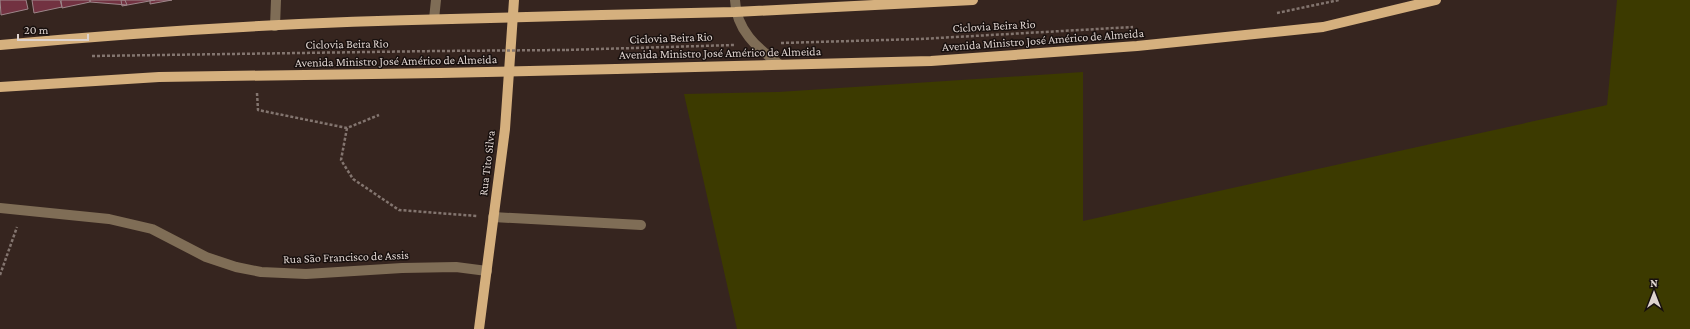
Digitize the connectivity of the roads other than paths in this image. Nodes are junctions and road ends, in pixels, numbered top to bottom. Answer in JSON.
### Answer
{"nodes":[{"id":1,"x":276,"y":0,"type":"edge"},
{"id":2,"x":436,"y":0,"type":"edge"},
{"id":3,"x":514,"y":0,"type":"edge"},
{"id":4,"x":735,"y":0,"type":"edge"},
{"id":5,"x":973,"y":0,"type":"edge"},
{"id":6,"x":1436,"y":0,"type":"edge"},
{"id":7,"x":735,"y":12,"type":"junction"},
{"id":8,"x":434,"y":19,"type":"junction"},
{"id":9,"x":275,"y":26,"type":"junction"},
{"id":10,"x":0,"y":46,"type":"edge"},
{"id":11,"x":779,"y":64,"type":"junction"},
{"id":12,"x":0,"y":87,"type":"edge"},
{"id":13,"x":0,"y":208,"type":"edge"},
{"id":14,"x":494,"y":217,"type":"junction"},
{"id":15,"x":641,"y":225,"type":"dead end"},
{"id":16,"x":487,"y":271,"type":"junction"},
{"id":17,"x":479,"y":329,"type":"edge"}],
"edges":[{"from":1,"to":9,"type":"street"},
{"from":2,"to":8,"type":"street"},
{"from":3,"to":14,"type":"main road","name":"Rua Tito Silva"},
{"from":4,"to":7,"type":"street"},
{"from":5,"to":7,"type":"main road"},
{"from":6,"to":11,"type":"main road","name":"Avenida Ministro José Américo de Almeida"},
{"from":7,"to":8,"type":"main road","bridge":true},
{"from":7,"to":11,"type":"street"},
{"from":8,"to":9,"type":"main road"},
{"from":9,"to":10,"type":"main road"},
{"from":11,"to":12,"type":"main road","name":"Avenida Ministro José Américo de Almeida","bridge":true},
{"from":13,"to":16,"type":"street","name":"Rua São Francisco de Assis"},
{"from":14,"to":15,"type":"street"},
{"from":14,"to":16,"type":"main road","name":"Rua Tito Silva"},
{"from":16,"to":17,"type":"main road","name":"Rua Tito Silva"}]}
